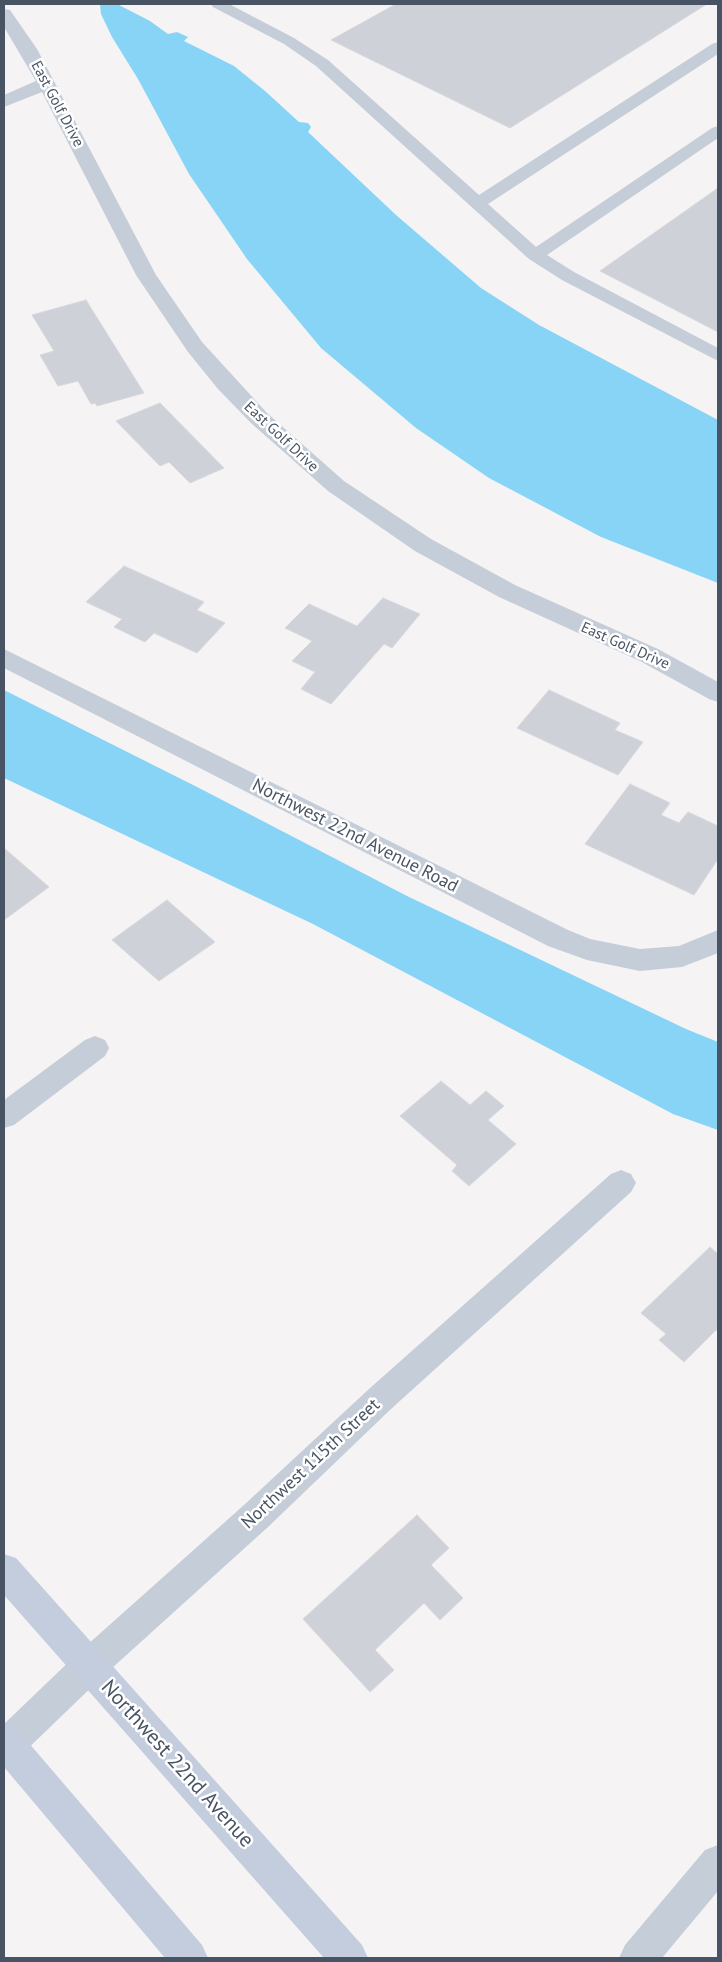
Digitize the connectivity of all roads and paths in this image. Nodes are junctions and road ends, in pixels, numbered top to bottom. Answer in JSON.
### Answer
{"nodes":[{"id":1,"x":228,"y":6,"type":"edge"},
{"id":2,"x":4,"y":14,"type":"edge"},
{"id":3,"x":718,"y":47,"type":"edge"},
{"id":4,"x":46,"y":84,"type":"junction"},
{"id":5,"x":4,"y":101,"type":"edge"},
{"id":6,"x":718,"y":130,"type":"edge"},
{"id":7,"x":477,"y":204,"type":"junction"},
{"id":8,"x":535,"y":255,"type":"junction"},
{"id":9,"x":718,"y":355,"type":"edge"},
{"id":10,"x":4,"y":658,"type":"edge"},
{"id":11,"x":718,"y":693,"type":"edge"},
{"id":12,"x":718,"y":941,"type":"edge"},
{"id":13,"x":95,"y":1048,"type":"dead end"},
{"id":14,"x":4,"y":1116,"type":"edge"},
{"id":15,"x":621,"y":1183,"type":"dead end"},
{"id":16,"x":4,"y":1570,"type":"edge"},
{"id":17,"x":89,"y":1666,"type":"junction"},
{"id":18,"x":5,"y":1744,"type":"edge"},
{"id":19,"x":718,"y":1863,"type":"edge"},
{"id":20,"x":189,"y":1958,"type":"edge"},
{"id":21,"x":350,"y":1958,"type":"edge"},
{"id":22,"x":638,"y":1958,"type":"edge"}],
"edges":[{"from":1,"to":7,"type":"lane"},
{"from":2,"to":4,"type":"street","name":"East Golf Drive"},
{"from":3,"to":7,"type":"lane"},
{"from":4,"to":5,"type":"street"},
{"from":4,"to":11,"type":"street","name":"East Golf Drive"},
{"from":6,"to":8,"type":"lane"},
{"from":7,"to":8,"type":"lane"},
{"from":8,"to":9,"type":"lane"},
{"from":10,"to":12,"type":"street","name":"Northwest 22nd Avenue Road"},
{"from":13,"to":14,"type":"street"},
{"from":15,"to":17,"type":"street","name":"Northwest 115th Street"},
{"from":16,"to":17,"type":"main road","name":"Northwest 22nd Avenue"},
{"from":17,"to":18,"type":"street","name":"Northwest 115th Street"},
{"from":17,"to":21,"type":"main road","name":"Northwest 22nd Avenue"},
{"from":18,"to":20,"type":"main road"},
{"from":19,"to":22,"type":"street"}]}
